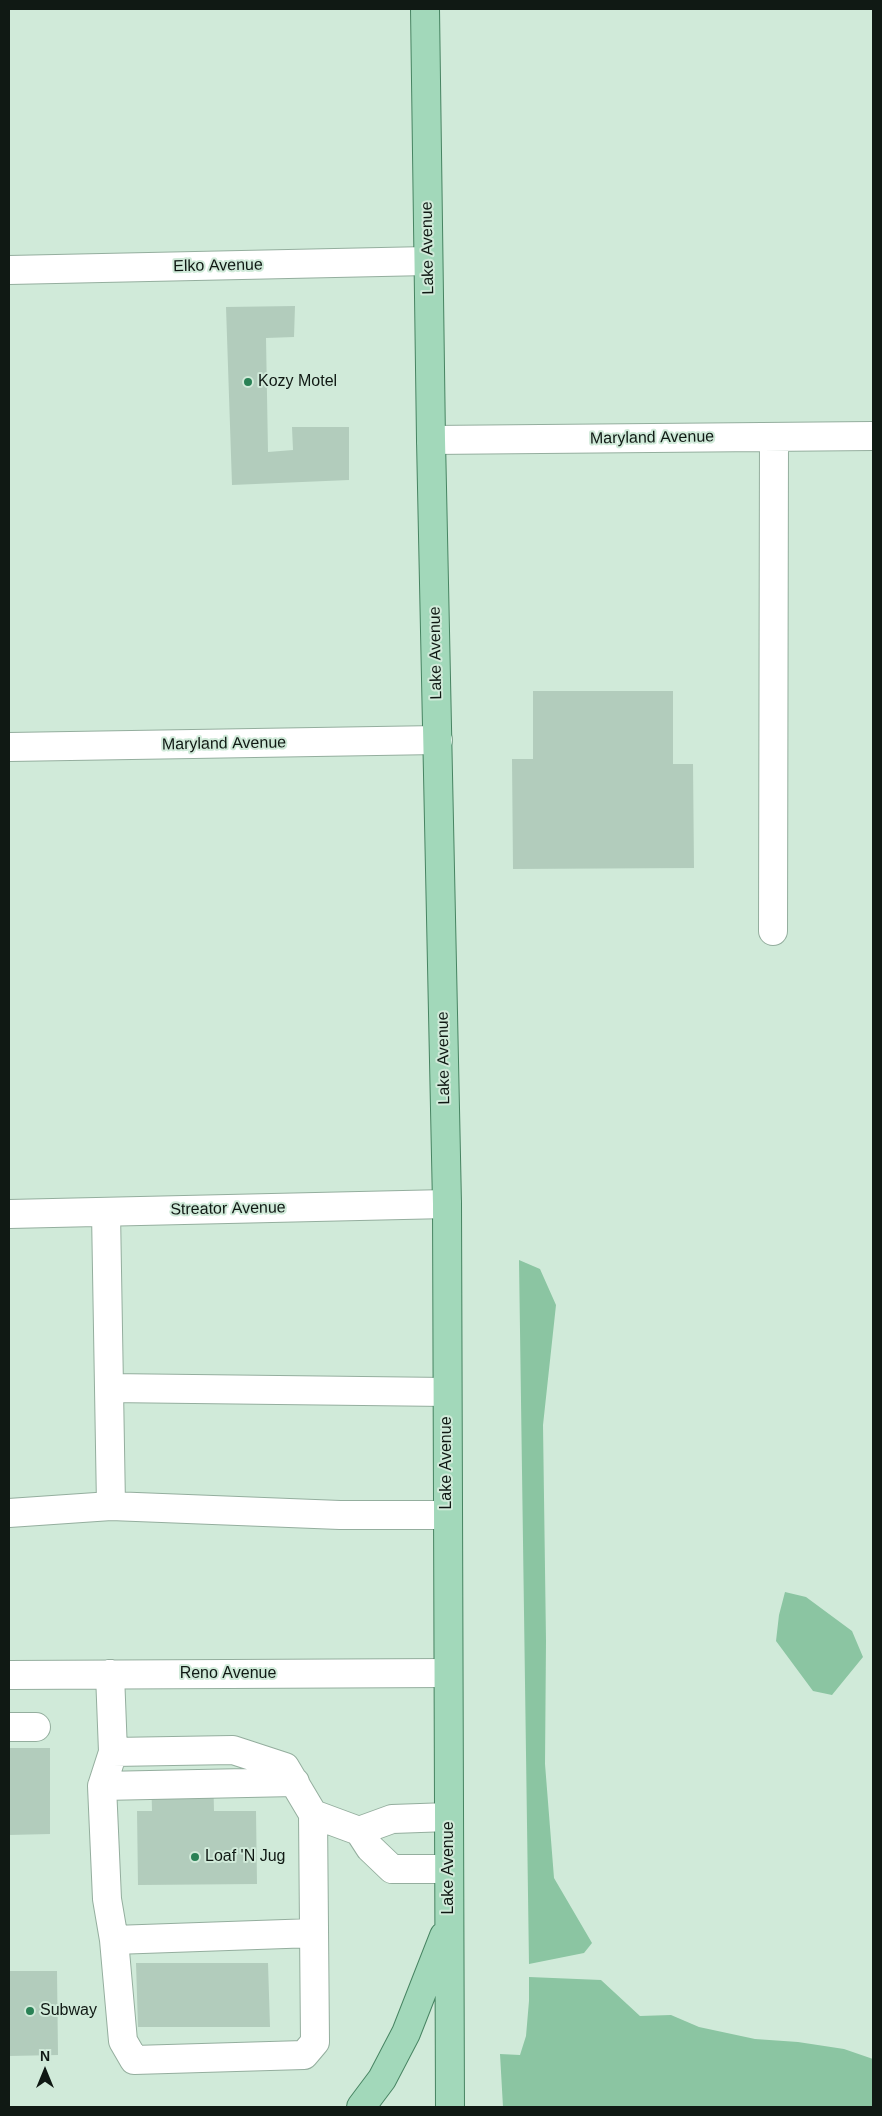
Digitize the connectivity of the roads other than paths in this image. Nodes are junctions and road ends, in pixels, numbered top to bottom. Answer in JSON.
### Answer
{"nodes":[{"id":1,"x":425,"y":9,"type":"edge"},
{"id":2,"x":428,"y":261,"type":"junction"},
{"id":3,"x":9,"y":270,"type":"edge"},
{"id":4,"x":873,"y":436,"type":"edge"},
{"id":5,"x":774,"y":437,"type":"junction"},
{"id":6,"x":431,"y":440,"type":"junction"},
{"id":7,"x":438,"y":740,"type":"junction"},
{"id":8,"x":9,"y":747,"type":"edge"},
{"id":9,"x":774,"y":931,"type":"dead end"},
{"id":10,"x":446,"y":1204,"type":"junction"},
{"id":11,"x":106,"y":1212,"type":"junction"},
{"id":12,"x":9,"y":1214,"type":"edge"},
{"id":13,"x":109,"y":1388,"type":"junction"},
{"id":14,"x":447,"y":1392,"type":"junction"},
{"id":15,"x":111,"y":1506,"type":"junction"},
{"id":16,"x":9,"y":1513,"type":"edge"},
{"id":17,"x":447,"y":1515,"type":"junction"},
{"id":18,"x":447,"y":1673,"type":"junction"},
{"id":19,"x":110,"y":1674,"type":"junction"},
{"id":20,"x":9,"y":1675,"type":"edge"},
{"id":21,"x":9,"y":1727,"type":"edge"},
{"id":22,"x":36,"y":1727,"type":"dead end"},
{"id":23,"x":113,"y":1752,"type":"junction"},
{"id":24,"x":294,"y":1782,"type":"junction"},
{"id":25,"x":102,"y":1786,"type":"junction"},
{"id":26,"x":313,"y":1814,"type":"junction"},
{"id":27,"x":449,"y":1817,"type":"junction"},
{"id":28,"x":359,"y":1831,"type":"junction"},
{"id":29,"x":449,"y":1868,"type":"junction"},
{"id":30,"x":449,"y":1923,"type":"junction"},
{"id":31,"x":314,"y":1933,"type":"junction"},
{"id":32,"x":114,"y":1940,"type":"junction"},
{"id":33,"x":361,"y":2107,"type":"edge"},
{"id":34,"x":450,"y":2107,"type":"edge"}],
"edges":[{"from":1,"to":2,"type":"main road","name":"Lake Avenue"},
{"from":2,"to":3,"type":"street","name":"Elko Avenue"},
{"from":2,"to":6,"type":"main road","name":"Lake Avenue"},
{"from":4,"to":5,"type":"street","name":"Maryland Avenue"},
{"from":5,"to":6,"type":"street","name":"Maryland Avenue"},
{"from":5,"to":9,"type":"street"},
{"from":6,"to":7,"type":"main road","name":"Lake Avenue"},
{"from":7,"to":8,"type":"street","name":"Maryland Avenue"},
{"from":7,"to":10,"type":"main road","name":"Lake Avenue"},
{"from":10,"to":11,"type":"street","name":"Streator Avenue"},
{"from":10,"to":14,"type":"main road","name":"Lake Avenue"},
{"from":11,"to":12,"type":"street","name":"Streator Avenue"},
{"from":11,"to":13,"type":"street"},
{"from":13,"to":14,"type":"street"},
{"from":13,"to":15,"type":"street"},
{"from":14,"to":17,"type":"main road","name":"Lake Avenue"},
{"from":15,"to":16,"type":"street"},
{"from":15,"to":17,"type":"street"},
{"from":17,"to":18,"type":"main road","name":"Lake Avenue"},
{"from":18,"to":19,"type":"street","name":"Reno Avenue"},
{"from":18,"to":27,"type":"main road","name":"Lake Avenue"},
{"from":19,"to":20,"type":"street","name":"Reno Avenue"},
{"from":19,"to":23,"type":"street"},
{"from":21,"to":22,"type":"street"},
{"from":23,"to":24,"type":"street"},
{"from":23,"to":25,"type":"street"},
{"from":24,"to":25,"type":"street"},
{"from":24,"to":26,"type":"street"},
{"from":25,"to":32,"type":"street"},
{"from":26,"to":28,"type":"street"},
{"from":26,"to":31,"type":"street"},
{"from":27,"to":28,"type":"street"},
{"from":27,"to":29,"type":"main road","name":"Lake Avenue"},
{"from":28,"to":29,"type":"street"},
{"from":29,"to":30,"type":"main road","name":"Lake Avenue"},
{"from":30,"to":33,"type":"main road"},
{"from":30,"to":34,"type":"main road","name":"Lake Avenue"},
{"from":31,"to":32,"type":"street"},
{"from":31,"to":32,"type":"street"}]}
